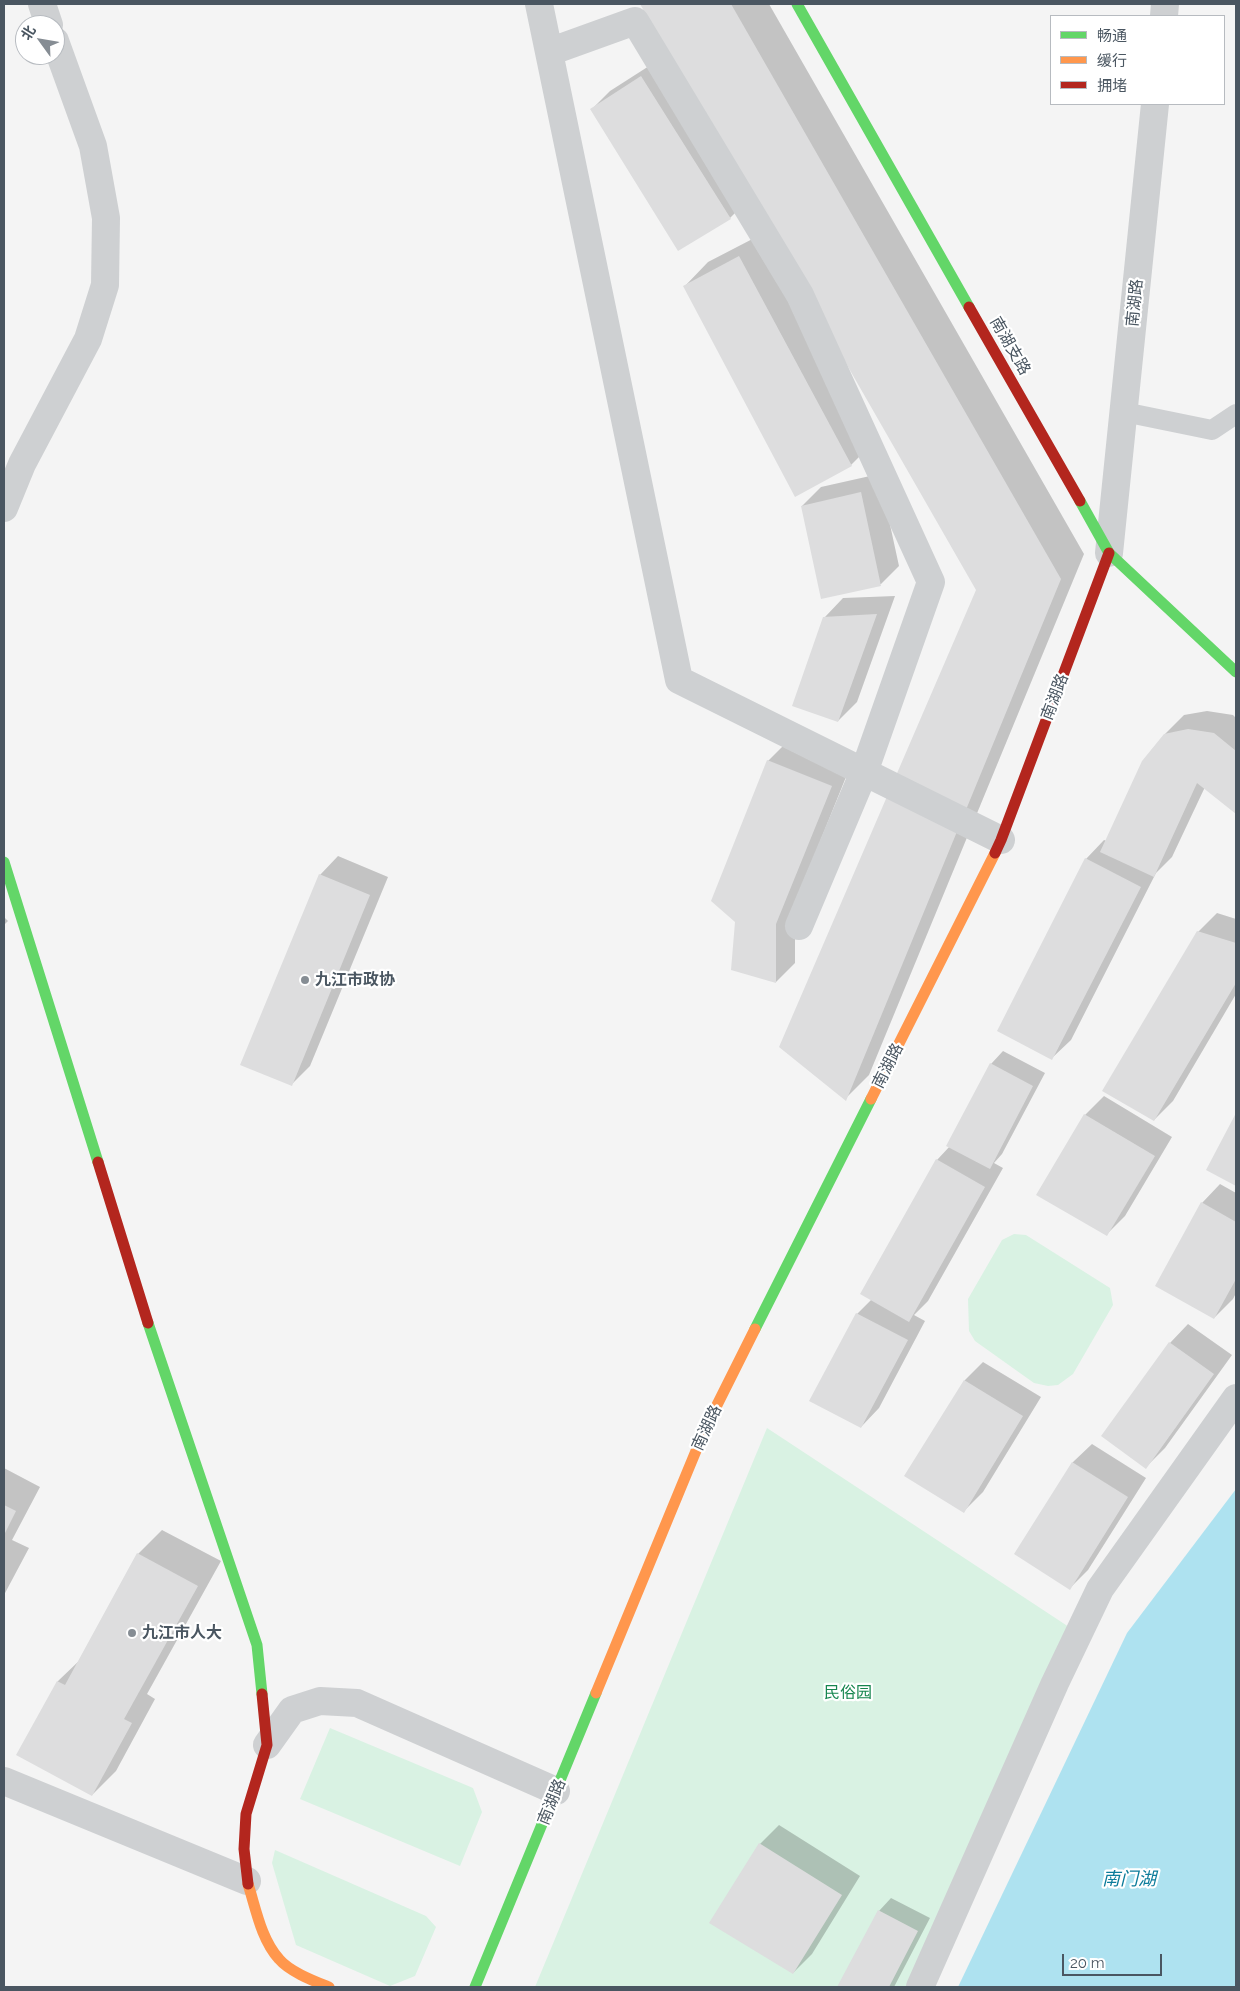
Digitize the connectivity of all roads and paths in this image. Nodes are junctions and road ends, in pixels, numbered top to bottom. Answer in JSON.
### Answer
{"nodes":[{"id":1,"x":540,"y":4,"type":"edge"},
{"id":2,"x":797,"y":4,"type":"edge"},
{"id":3,"x":550,"y":52,"type":"junction"},
{"id":4,"x":64,"y":65,"type":"edge"},
{"id":5,"x":1155,"y":105,"type":"edge"},
{"id":6,"x":1124,"y":412,"type":"junction"},
{"id":7,"x":1236,"y":414,"type":"edge"},
{"id":8,"x":4,"y":508,"type":"edge"},
{"id":9,"x":1109,"y":554,"type":"junction"},
{"id":10,"x":1236,"y":672,"type":"edge"},
{"id":11,"x":864,"y":772,"type":"junction"},
{"id":12,"x":1002,"y":840,"type":"junction"},
{"id":13,"x":4,"y":862,"type":"edge"},
{"id":14,"x":799,"y":926,"type":"dead end"},
{"id":15,"x":1236,"y":1398,"type":"edge"},
{"id":16,"x":267,"y":1746,"type":"junction"},
{"id":17,"x":4,"y":1782,"type":"edge"},
{"id":18,"x":556,"y":1791,"type":"junction"},
{"id":19,"x":247,"y":1881,"type":"junction"},
{"id":20,"x":329,"y":1987,"type":"edge"},
{"id":21,"x":475,"y":1987,"type":"edge"},
{"id":22,"x":920,"y":1987,"type":"edge"}],
"edges":[{"from":1,"to":3,"type":"street"},
{"from":2,"to":9,"type":"street","name":"南湖支路"},
{"from":3,"to":11,"type":"street"},
{"from":3,"to":11,"type":"street"},
{"from":4,"to":8,"type":"street"},
{"from":5,"to":6,"type":"street","name":"南湖路"},
{"from":6,"to":7,"type":"lane"},
{"from":6,"to":9,"type":"street","name":"南湖路"},
{"from":9,"to":10,"type":"street","name":"南湖支路"},
{"from":9,"to":12,"type":"street","name":"南湖路"},
{"from":11,"to":12,"type":"street"},
{"from":11,"to":14,"type":"street"},
{"from":12,"to":18,"type":"street","name":"南湖路"},
{"from":13,"to":16,"type":"street"},
{"from":15,"to":22,"type":"street"},
{"from":16,"to":18,"type":"street"},
{"from":16,"to":19,"type":"street"},
{"from":17,"to":19,"type":"street"},
{"from":18,"to":21,"type":"street","name":"南湖路"},
{"from":19,"to":20,"type":"street"}]}
